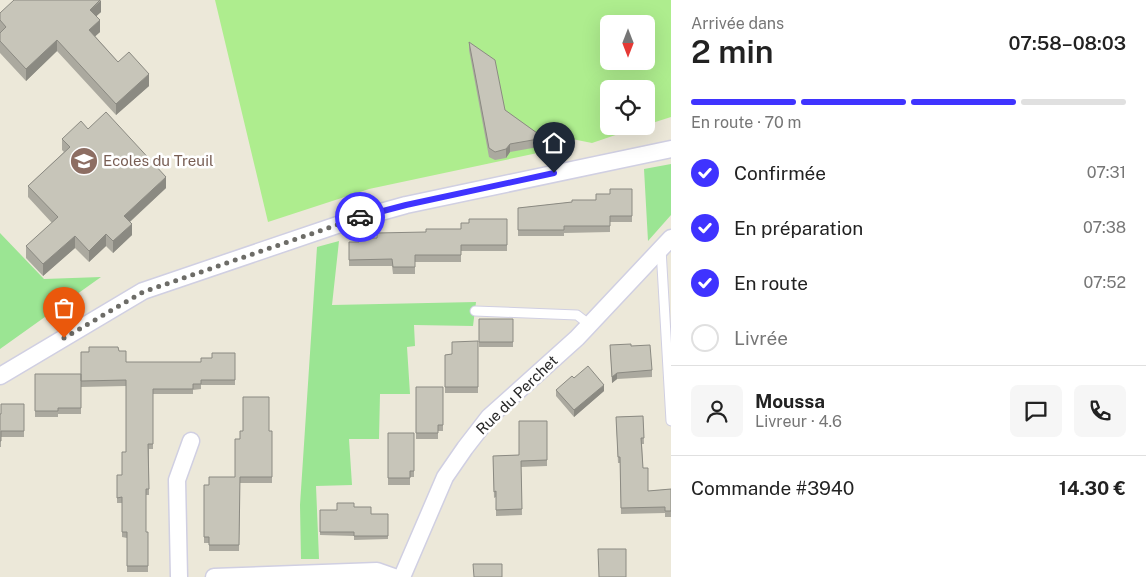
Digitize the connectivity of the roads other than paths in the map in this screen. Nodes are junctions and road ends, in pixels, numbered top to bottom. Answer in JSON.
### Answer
{"nodes":[{"id":1,"x":671,"y":149,"type":"edge"},
{"id":2,"x":666,"y":244,"type":"edge"},
{"id":3,"x":475,"y":311,"type":"dead end"},
{"id":4,"x":590,"y":324,"type":"junction"},
{"id":5,"x":0,"y":376,"type":"edge"},
{"id":6,"x":671,"y":421,"type":"edge"},
{"id":7,"x":191,"y":441,"type":"dead end"},
{"id":8,"x":179,"y":577,"type":"edge"},
{"id":9,"x":214,"y":577,"type":"edge"},
{"id":10,"x":394,"y":577,"type":"edge"},
{"id":11,"x":402,"y":577,"type":"edge"}],
"edges":[{"from":1,"to":5,"type":"street"},
{"from":2,"to":4,"type":"street","name":"Rue du Perchet"},
{"from":2,"to":6,"type":"lane"},
{"from":3,"to":4,"type":"lane"},
{"from":4,"to":11,"type":"street","name":"Rue du Perchet"},
{"from":7,"to":8,"type":"street"},
{"from":9,"to":10,"type":"street"}]}
